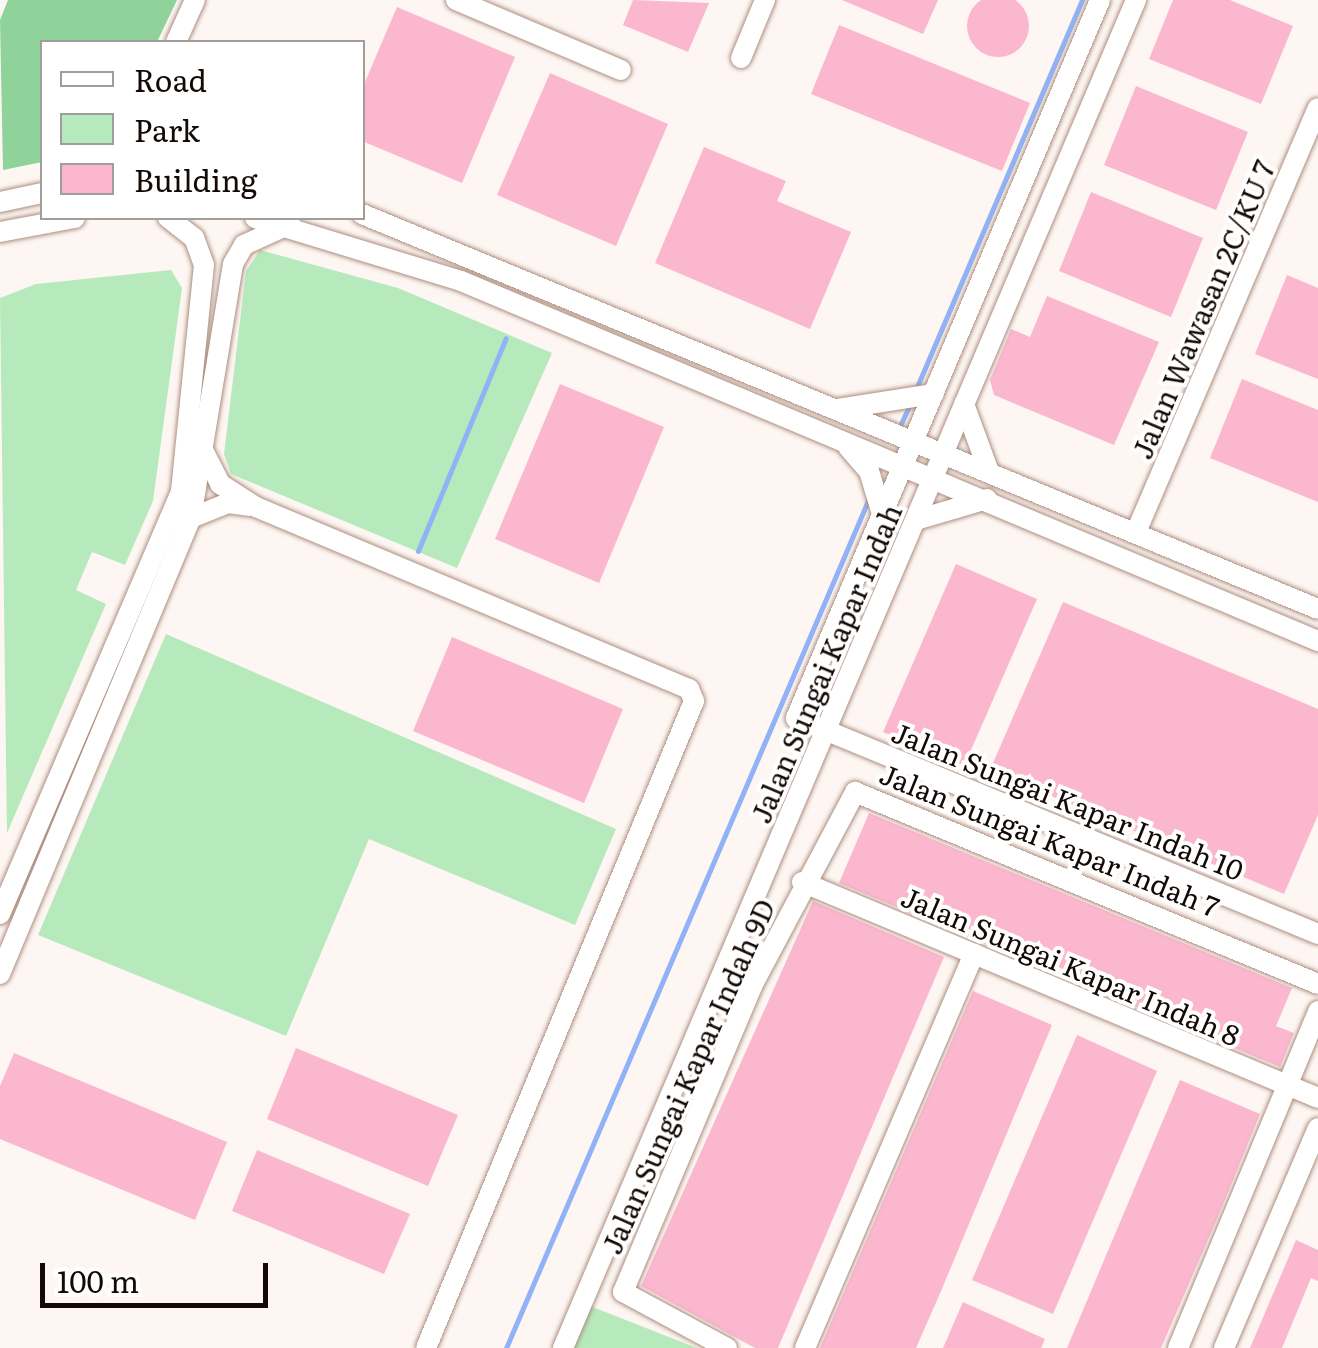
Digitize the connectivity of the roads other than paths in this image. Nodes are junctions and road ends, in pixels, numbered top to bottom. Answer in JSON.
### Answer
{"nodes":[{"id":1,"x":194,"y":0,"type":"edge"},
{"id":2,"x":456,"y":0,"type":"edge"},
{"id":3,"x":764,"y":0,"type":"edge"},
{"id":4,"x":1100,"y":0,"type":"edge"},
{"id":5,"x":1136,"y":0,"type":"edge"},
{"id":6,"x":481,"y":5,"type":"edge"},
{"id":7,"x":177,"y":40,"type":"edge"},
{"id":8,"x":740,"y":58,"type":"dead end"},
{"id":9,"x":620,"y":70,"type":"dead end"},
{"id":10,"x":1318,"y":108,"type":"edge"},
{"id":11,"x":40,"y":193,"type":"edge"},
{"id":12,"x":0,"y":202,"type":"edge"},
{"id":13,"x":365,"y":215,"type":"edge"},
{"id":14,"x":64,"y":220,"type":"edge"},
{"id":15,"x":171,"y":220,"type":"edge"},
{"id":16,"x":270,"y":220,"type":"edge"},
{"id":17,"x":292,"y":223,"type":"junction"},
{"id":18,"x":0,"y":232,"type":"edge"},
{"id":19,"x":232,"y":264,"type":"junction"},
{"id":20,"x":204,"y":265,"type":"junction"},
{"id":21,"x":934,"y":394,"type":"junction"},
{"id":22,"x":964,"y":404,"type":"junction"},
{"id":23,"x":836,"y":409,"type":"junction"},
{"id":24,"x":900,"y":437,"type":"junction"},
{"id":25,"x":837,"y":438,"type":"junction"},
{"id":26,"x":204,"y":452,"type":"junction"},
{"id":27,"x":944,"y":454,"type":"junction"},
{"id":28,"x":899,"y":463,"type":"junction"},
{"id":29,"x":990,"y":472,"type":"junction"},
{"id":30,"x":934,"y":477,"type":"junction"},
{"id":31,"x":987,"y":499,"type":"junction"},
{"id":32,"x":256,"y":507,"type":"junction"},
{"id":33,"x":882,"y":514,"type":"junction"},
{"id":34,"x":192,"y":518,"type":"junction"},
{"id":35,"x":916,"y":520,"type":"junction"},
{"id":36,"x":1136,"y":532,"type":"junction"},
{"id":37,"x":1318,"y":609,"type":"edge"},
{"id":38,"x":1318,"y":641,"type":"edge"},
{"id":39,"x":796,"y":718,"type":"joint"},
{"id":40,"x":826,"y":730,"type":"junction"},
{"id":41,"x":802,"y":882,"type":"junction"},
{"id":42,"x":0,"y":914,"type":"edge"},
{"id":43,"x":1318,"y":934,"type":"edge"},
{"id":44,"x":974,"y":954,"type":"junction"},
{"id":45,"x":0,"y":974,"type":"edge"},
{"id":46,"x":1318,"y":984,"type":"edge"},
{"id":47,"x":1318,"y":1011,"type":"edge"},
{"id":48,"x":1287,"y":1085,"type":"junction"},
{"id":49,"x":1318,"y":1098,"type":"edge"},
{"id":50,"x":1318,"y":1128,"type":"edge"},
{"id":51,"x":426,"y":1348,"type":"edge"},
{"id":52,"x":563,"y":1348,"type":"edge"},
{"id":53,"x":726,"y":1348,"type":"edge"},
{"id":54,"x":805,"y":1348,"type":"edge"},
{"id":55,"x":1178,"y":1348,"type":"edge"},
{"id":56,"x":1224,"y":1348,"type":"edge"}],
"edges":[{"from":1,"to":7,"type":"street"},
{"from":2,"to":6,"type":"street"},
{"from":3,"to":8,"type":"street"},
{"from":4,"to":21,"type":"street","name":"Jalan Sungai Kapar Indah"},
{"from":5,"to":22,"type":"street","name":"Jalan Sungai Kapar Indah"},
{"from":6,"to":9,"type":"street"},
{"from":10,"to":36,"type":"street","name":"Jalan Wawasan 2C/KU 7"},
{"from":11,"to":12,"type":"street"},
{"from":13,"to":23,"type":"street"},
{"from":14,"to":18,"type":"street"},
{"from":15,"to":20,"type":"street"},
{"from":16,"to":17,"type":"street"},
{"from":17,"to":19,"type":"street"},
{"from":17,"to":25,"type":"street"},
{"from":19,"to":20,"type":"street"},
{"from":19,"to":26,"type":"street"},
{"from":20,"to":42,"type":"street"},
{"from":21,"to":23,"type":"street"},
{"from":21,"to":24,"type":"street","name":"Jalan Sungai Kapar Indah"},
{"from":22,"to":27,"type":"street","name":"Jalan Sungai Kapar Indah"},
{"from":22,"to":29,"type":"street"},
{"from":23,"to":24,"type":"street"},
{"from":24,"to":27,"type":"street"},
{"from":24,"to":28,"type":"street","name":"Jalan Sungai Kapar Indah"},
{"from":25,"to":28,"type":"street"},
{"from":25,"to":33,"type":"street"},
{"from":26,"to":32,"type":"street"},
{"from":26,"to":34,"type":"street"},
{"from":27,"to":29,"type":"street"},
{"from":27,"to":30,"type":"street","name":"Jalan Sungai Kapar Indah"},
{"from":28,"to":30,"type":"street"},
{"from":28,"to":33,"type":"street","name":"Jalan Sungai Kapar Indah"},
{"from":29,"to":36,"type":"street"},
{"from":30,"to":31,"type":"street"},
{"from":30,"to":35,"type":"street","name":"Jalan Sungai Kapar Indah"},
{"from":31,"to":35,"type":"street"},
{"from":31,"to":38,"type":"street"},
{"from":32,"to":34,"type":"street"},
{"from":32,"to":51,"type":"street"},
{"from":33,"to":39,"type":"street","name":"Jalan Sungai Kapar Indah"},
{"from":34,"to":45,"type":"street"},
{"from":35,"to":40,"type":"street","name":"Jalan Sungai Kapar Indah"},
{"from":36,"to":37,"type":"street"},
{"from":39,"to":40,"type":"street","name":"Jalan Sungai Kapar Indah 10"},
{"from":40,"to":43,"type":"street","name":"Jalan Sungai Kapar Indah 10"},
{"from":40,"to":52,"type":"street","name":"Jalan Sungai Kapar Indah"},
{"from":41,"to":44,"type":"street","name":"Jalan Sungai Kapar Indah 8"},
{"from":41,"to":46,"type":"street","name":"Jalan Sungai Kapar Indah 7"},
{"from":41,"to":53,"type":"street","name":"Jalan Sungai Kapar Indah 9D"},
{"from":44,"to":48,"type":"street","name":"Jalan Sungai Kapar Indah 8"},
{"from":44,"to":54,"type":"street"},
{"from":47,"to":48,"type":"street"},
{"from":48,"to":49,"type":"street","name":"Jalan Sungai Kapar Indah 8"},
{"from":48,"to":55,"type":"street"},
{"from":50,"to":56,"type":"street"}]}
